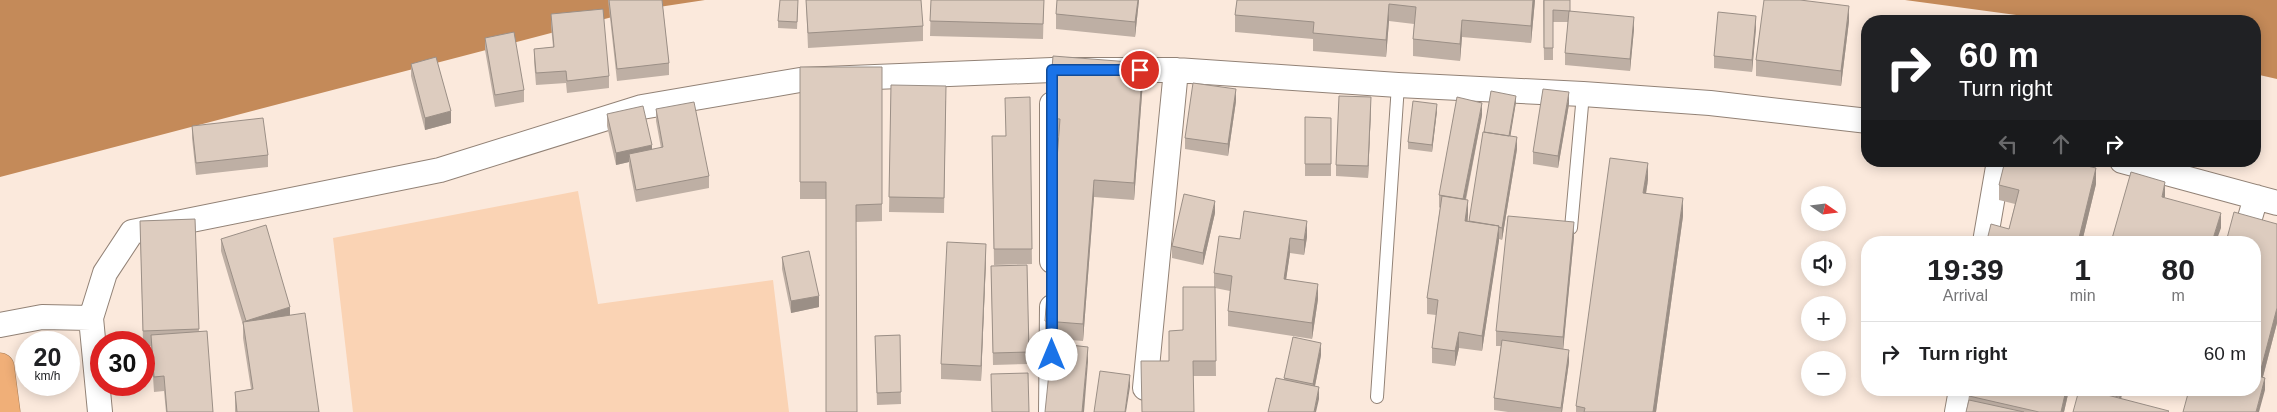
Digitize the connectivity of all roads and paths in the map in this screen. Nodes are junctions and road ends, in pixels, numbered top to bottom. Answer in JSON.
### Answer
{"nodes":[{"id":1,"x":1052,"y":70,"type":"junction"},
{"id":2,"x":1176,"y":70,"type":"junction"},
{"id":3,"x":1398,"y":85,"type":"junction"},
{"id":4,"x":1583,"y":94,"type":"junction"},
{"id":5,"x":1861,"y":120,"type":"edge"},
{"id":6,"x":1998,"y":167,"type":"edge"},
{"id":7,"x":2144,"y":167,"type":"edge"},
{"id":8,"x":2267,"y":200,"type":"edge"},
{"id":9,"x":1571,"y":228,"type":"edge"},
{"id":10,"x":1986,"y":236,"type":"edge"},
{"id":11,"x":2246,"y":236,"type":"edge"},
{"id":12,"x":91,"y":318,"type":"junction"},
{"id":13,"x":0,"y":325,"type":"edge"},
{"id":14,"x":0,"y":367,"type":"edge"},
{"id":15,"x":1145,"y":388,"type":"edge"},
{"id":16,"x":1960,"y":396,"type":"edge"},
{"id":17,"x":1377,"y":397,"type":"dead end"},
{"id":18,"x":6,"y":412,"type":"edge"},
{"id":19,"x":100,"y":412,"type":"edge"},
{"id":20,"x":1052,"y":412,"type":"edge"},
{"id":21,"x":1958,"y":412,"type":"edge"}],
"edges":[{"from":1,"to":2,"type":"street"},
{"from":1,"to":12,"type":"street"},
{"from":1,"to":20,"type":"street"},
{"from":2,"to":3,"type":"street"},
{"from":2,"to":15,"type":"street"},
{"from":3,"to":4,"type":"street"},
{"from":3,"to":17,"type":"lane"},
{"from":4,"to":5,"type":"street"},
{"from":4,"to":9,"type":"lane"},
{"from":6,"to":10,"type":"street"},
{"from":7,"to":8,"type":"street"},
{"from":8,"to":11,"type":"street"},
{"from":12,"to":13,"type":"street"},
{"from":12,"to":19,"type":"street"},
{"from":14,"to":18,"type":"highway"},
{"from":16,"to":21,"type":"street"}]}
